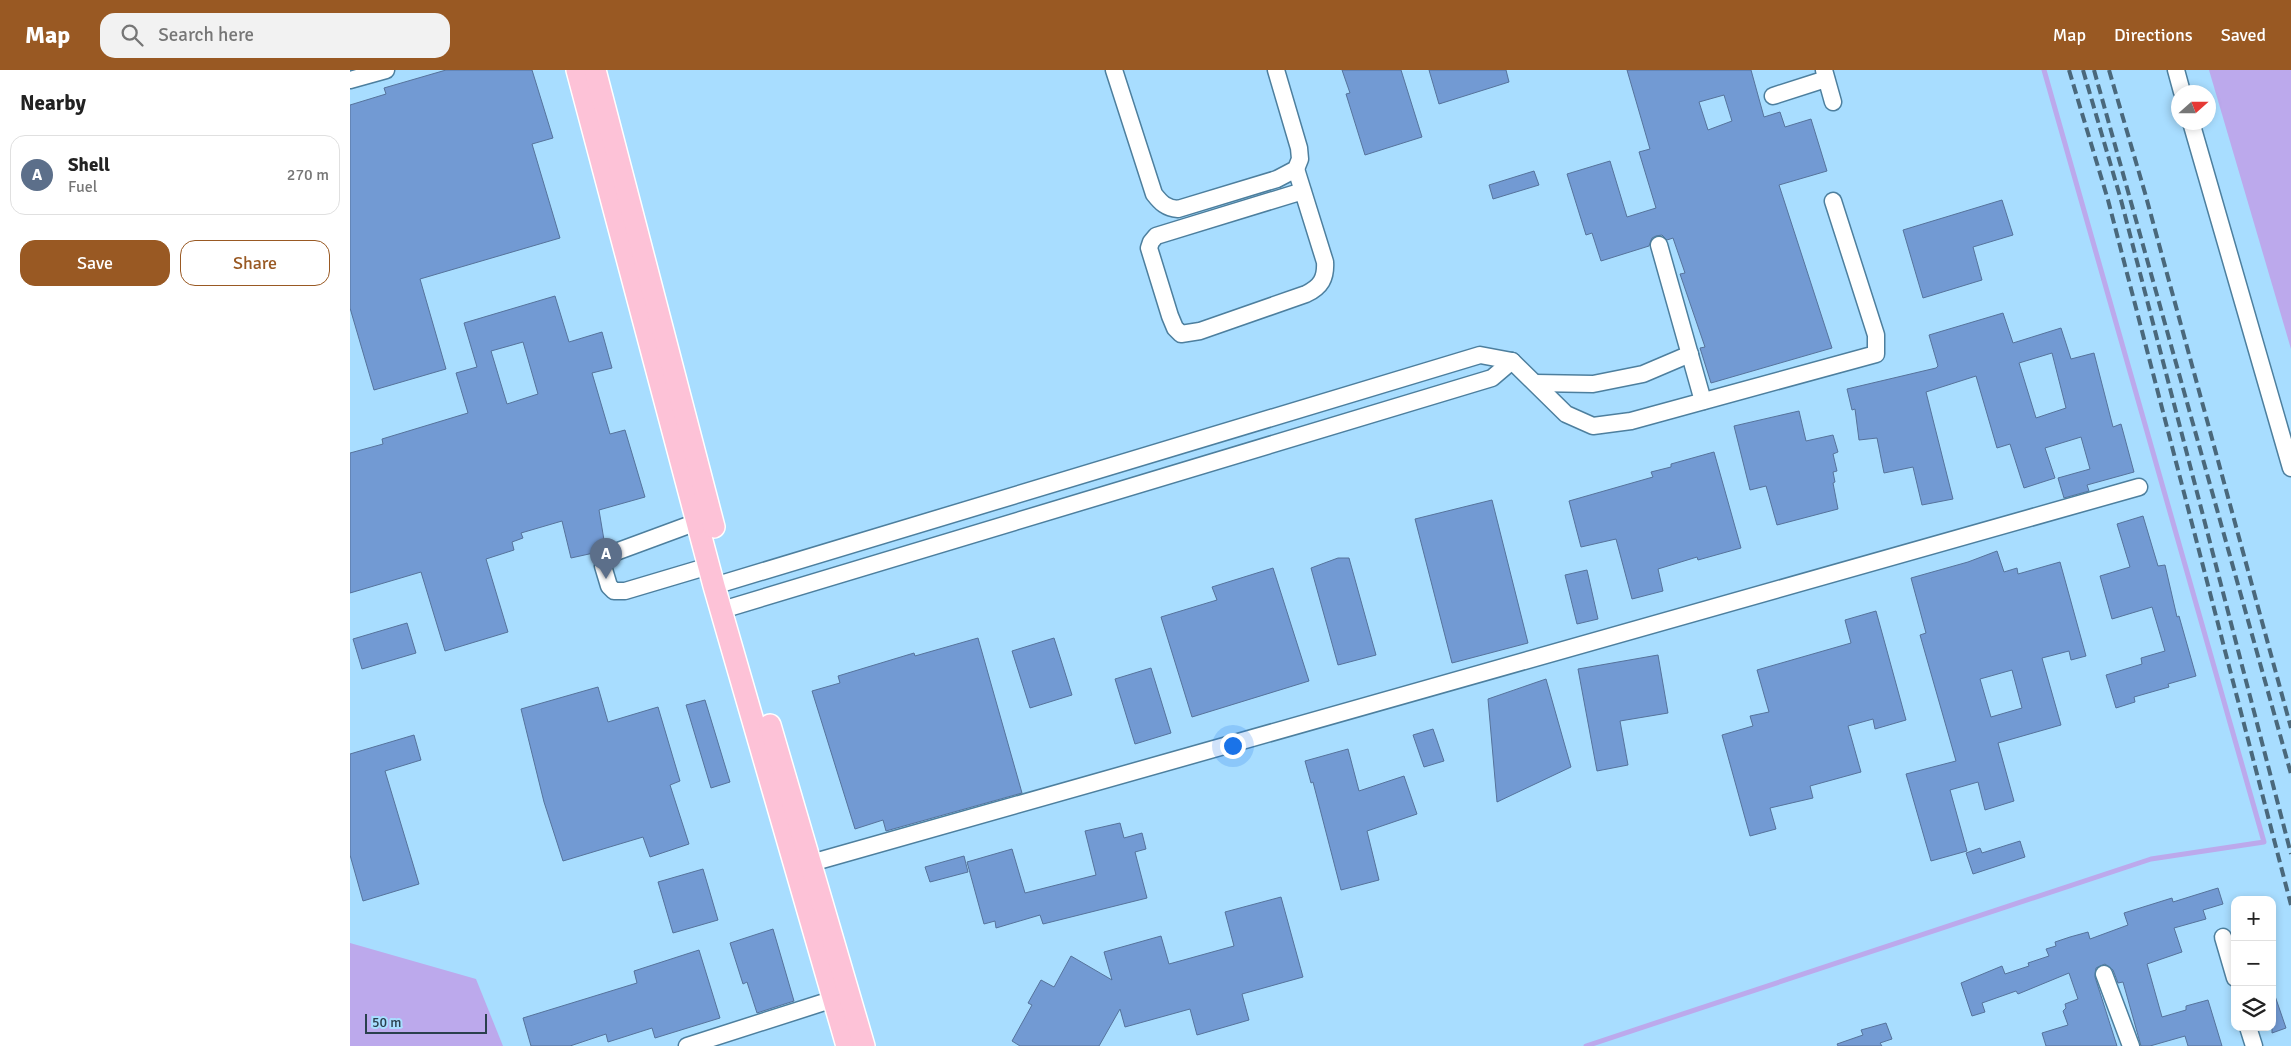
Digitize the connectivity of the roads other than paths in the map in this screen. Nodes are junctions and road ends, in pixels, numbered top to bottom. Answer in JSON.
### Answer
{"nodes":[{"id":1,"x":386,"y":70,"type":"edge"},
{"id":2,"x":577,"y":70,"type":"edge"},
{"id":3,"x":595,"y":70,"type":"edge"},
{"id":4,"x":1114,"y":70,"type":"edge"},
{"id":5,"x":1276,"y":70,"type":"edge"},
{"id":6,"x":2176,"y":70,"type":"edge"},
{"id":7,"x":1825,"y":75,"type":"edge"},
{"id":8,"x":350,"y":80,"type":"edge"},
{"id":9,"x":2180,"y":85,"type":"edge"},
{"id":10,"x":1773,"y":96,"type":"dead end"},
{"id":11,"x":1833,"y":102,"type":"dead end"},
{"id":12,"x":2193,"y":130,"type":"edge"},
{"id":13,"x":1296,"y":169,"type":"junction"},
{"id":14,"x":1303,"y":191,"type":"junction"},
{"id":15,"x":1833,"y":202,"type":"dead end"},
{"id":16,"x":1659,"y":245,"type":"dead end"},
{"id":17,"x":1690,"y":354,"type":"junction"},
{"id":18,"x":1512,"y":361,"type":"junction"},
{"id":19,"x":1535,"y":383,"type":"junction"},
{"id":20,"x":1352,"y":393,"type":"junction"},
{"id":21,"x":1703,"y":401,"type":"junction"},
{"id":22,"x":1359,"y":416,"type":"junction"},
{"id":23,"x":2291,"y":468,"type":"edge"},
{"id":24,"x":2139,"y":487,"type":"dead end"},
{"id":25,"x":996,"y":501,"type":"junction"},
{"id":26,"x":697,"y":522,"type":"junction"},
{"id":27,"x":1004,"y":523,"type":"junction"},
{"id":28,"x":717,"y":578,"type":"junction"},
{"id":29,"x":728,"y":607,"type":"junction"},
{"id":30,"x":803,"y":865,"type":"junction"},
{"id":31,"x":2223,"y":937,"type":"dead end"},
{"id":32,"x":2231,"y":964,"type":"edge"},
{"id":33,"x":2104,"y":974,"type":"dead end"},
{"id":34,"x":834,"y":999,"type":"junction"},
{"id":35,"x":2249,"y":1031,"type":"edge"},
{"id":36,"x":686,"y":1046,"type":"edge"},
{"id":37,"x":847,"y":1046,"type":"edge"},
{"id":38,"x":864,"y":1046,"type":"edge"},
{"id":39,"x":2131,"y":1046,"type":"edge"},
{"id":40,"x":2254,"y":1046,"type":"edge"}],
"edges":[{"from":1,"to":8,"type":"street"},
{"from":2,"to":26,"type":"main road"},
{"from":3,"to":28,"type":"main road"},
{"from":4,"to":13,"type":"street"},
{"from":5,"to":13,"type":"street"},
{"from":6,"to":9,"type":"street"},
{"from":7,"to":10,"type":"street"},
{"from":7,"to":11,"type":"street"},
{"from":12,"to":23,"type":"street"},
{"from":13,"to":14,"type":"street"},
{"from":14,"to":14,"type":"street"},
{"from":15,"to":21,"type":"street"},
{"from":16,"to":17,"type":"street"},
{"from":17,"to":19,"type":"street"},
{"from":17,"to":21,"type":"street"},
{"from":18,"to":19,"type":"street"},
{"from":18,"to":20,"type":"street"},
{"from":18,"to":22,"type":"street"},
{"from":19,"to":21,"type":"street"},
{"from":20,"to":22,"type":"street"},
{"from":20,"to":25,"type":"street"},
{"from":22,"to":27,"type":"street"},
{"from":24,"to":30,"type":"street"},
{"from":25,"to":27,"type":"street"},
{"from":25,"to":28,"type":"street"},
{"from":26,"to":28,"type":"main road"},
{"from":26,"to":28,"type":"street"},
{"from":27,"to":29,"type":"street"},
{"from":28,"to":29,"type":"main road"},
{"from":29,"to":30,"type":"main road"},
{"from":30,"to":34,"type":"main road"},
{"from":30,"to":38,"type":"main road"},
{"from":31,"to":32,"type":"street"},
{"from":33,"to":39,"type":"street"},
{"from":34,"to":36,"type":"street"},
{"from":34,"to":37,"type":"main road"},
{"from":35,"to":40,"type":"street"}]}
